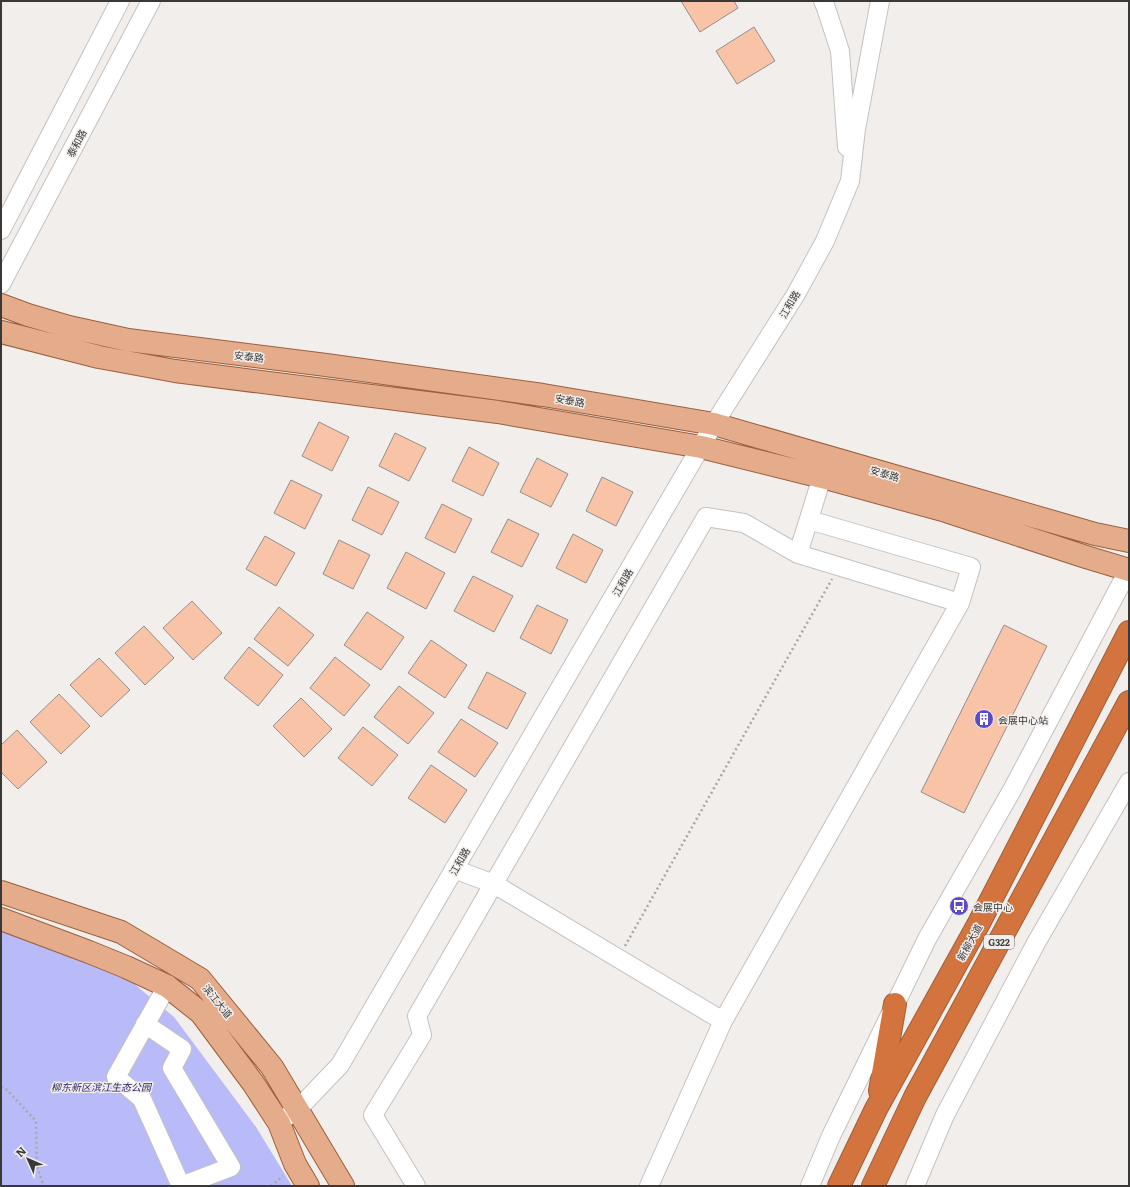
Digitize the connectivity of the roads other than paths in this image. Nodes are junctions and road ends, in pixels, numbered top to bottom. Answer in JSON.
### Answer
{"nodes":[{"id":1,"x":120,"y":1,"type":"edge"},
{"id":2,"x":823,"y":1,"type":"edge"},
{"id":3,"x":880,"y":1,"type":"edge"},
{"id":4,"x":144,"y":3,"type":"edge"},
{"id":5,"x":850,"y":181,"type":"junction"},
{"id":6,"x":1,"y":230,"type":"edge"},
{"id":7,"x":1,"y":284,"type":"edge"},
{"id":8,"x":1,"y":305,"type":"edge"},
{"id":9,"x":1,"y":332,"type":"edge"},
{"id":10,"x":714,"y":424,"type":"junction"},
{"id":11,"x":701,"y":447,"type":"junction"},
{"id":12,"x":822,"y":477,"type":"junction"},
{"id":13,"x":809,"y":520,"type":"junction"},
{"id":14,"x":1129,"y":541,"type":"edge"},
{"id":15,"x":798,"y":554,"type":"junction"},
{"id":16,"x":1129,"y":569,"type":"edge"},
{"id":17,"x":960,"y":603,"type":"junction"},
{"id":18,"x":1129,"y":632,"type":"edge"},
{"id":19,"x":1129,"y":702,"type":"edge"},
{"id":20,"x":1129,"y":782,"type":"edge"},
{"id":21,"x":454,"y":869,"type":"junction"},
{"id":22,"x":494,"y":884,"type":"junction"},
{"id":23,"x":1,"y":892,"type":"edge"},
{"id":24,"x":1,"y":919,"type":"edge"},
{"id":25,"x":167,"y":986,"type":"junction"},
{"id":26,"x":896,"y":1004,"type":"junction"},
{"id":27,"x":723,"y":1021,"type":"junction"},
{"id":28,"x":145,"y":1024,"type":"junction"},
{"id":29,"x":876,"y":1109,"type":"junction"},
{"id":30,"x":297,"y":1110,"type":"junction"},
{"id":31,"x":279,"y":1123,"type":"junction"},
{"id":32,"x":308,"y":1186,"type":"edge"},
{"id":33,"x":343,"y":1186,"type":"edge"},
{"id":34,"x":416,"y":1186,"type":"edge"},
{"id":35,"x":649,"y":1186,"type":"edge"},
{"id":36,"x":810,"y":1186,"type":"edge"},
{"id":37,"x":838,"y":1186,"type":"edge"},
{"id":38,"x":873,"y":1186,"type":"edge"},
{"id":39,"x":915,"y":1186,"type":"edge"}],
"edges":[{"from":1,"to":6,"type":"street"},
{"from":2,"to":5,"type":"street"},
{"from":3,"to":5,"type":"street","name":"江和路"},
{"from":4,"to":7,"type":"street","name":"泰和路"},
{"from":5,"to":10,"type":"street","name":"江和路"},
{"from":8,"to":10,"type":"main road","name":"安泰路"},
{"from":9,"to":11,"type":"main road","name":"安泰路"},
{"from":10,"to":11,"type":"street","name":"江和路"},
{"from":10,"to":14,"type":"main road","name":"安泰路"},
{"from":11,"to":12,"type":"main road","name":"安泰路"},
{"from":11,"to":21,"type":"street","name":"江和路"},
{"from":12,"to":13,"type":"street"},
{"from":12,"to":16,"type":"main road","name":"安泰路"},
{"from":13,"to":15,"type":"street"},
{"from":13,"to":17,"type":"street"},
{"from":15,"to":17,"type":"street"},
{"from":15,"to":22,"type":"street"},
{"from":16,"to":26,"type":"street"},
{"from":17,"to":27,"type":"street"},
{"from":18,"to":29,"type":"highway","name":"新柳大道","number":"G322"},
{"from":19,"to":38,"type":"highway","number":"G322"},
{"from":20,"to":39,"type":"street"},
{"from":21,"to":22,"type":"street"},
{"from":21,"to":30,"type":"street","name":"江和路"},
{"from":22,"to":27,"type":"street"},
{"from":22,"to":34,"type":"street"},
{"from":23,"to":30,"type":"main road","name":"滨江大道"},
{"from":24,"to":25,"type":"main road","name":"滨江大道"},
{"from":25,"to":28,"type":"street"},
{"from":25,"to":31,"type":"main road","name":"滨江大道"},
{"from":26,"to":29,"type":"highway"},
{"from":26,"to":36,"type":"street"},
{"from":27,"to":35,"type":"street"},
{"from":28,"to":28,"type":"street"},
{"from":29,"to":37,"type":"highway","name":"新柳大道","number":"G322"},
{"from":30,"to":31,"type":"street","name":"江和路"},
{"from":30,"to":33,"type":"main road","name":"滨江大道"},
{"from":31,"to":32,"type":"main road","name":"滨江大道"}]}
